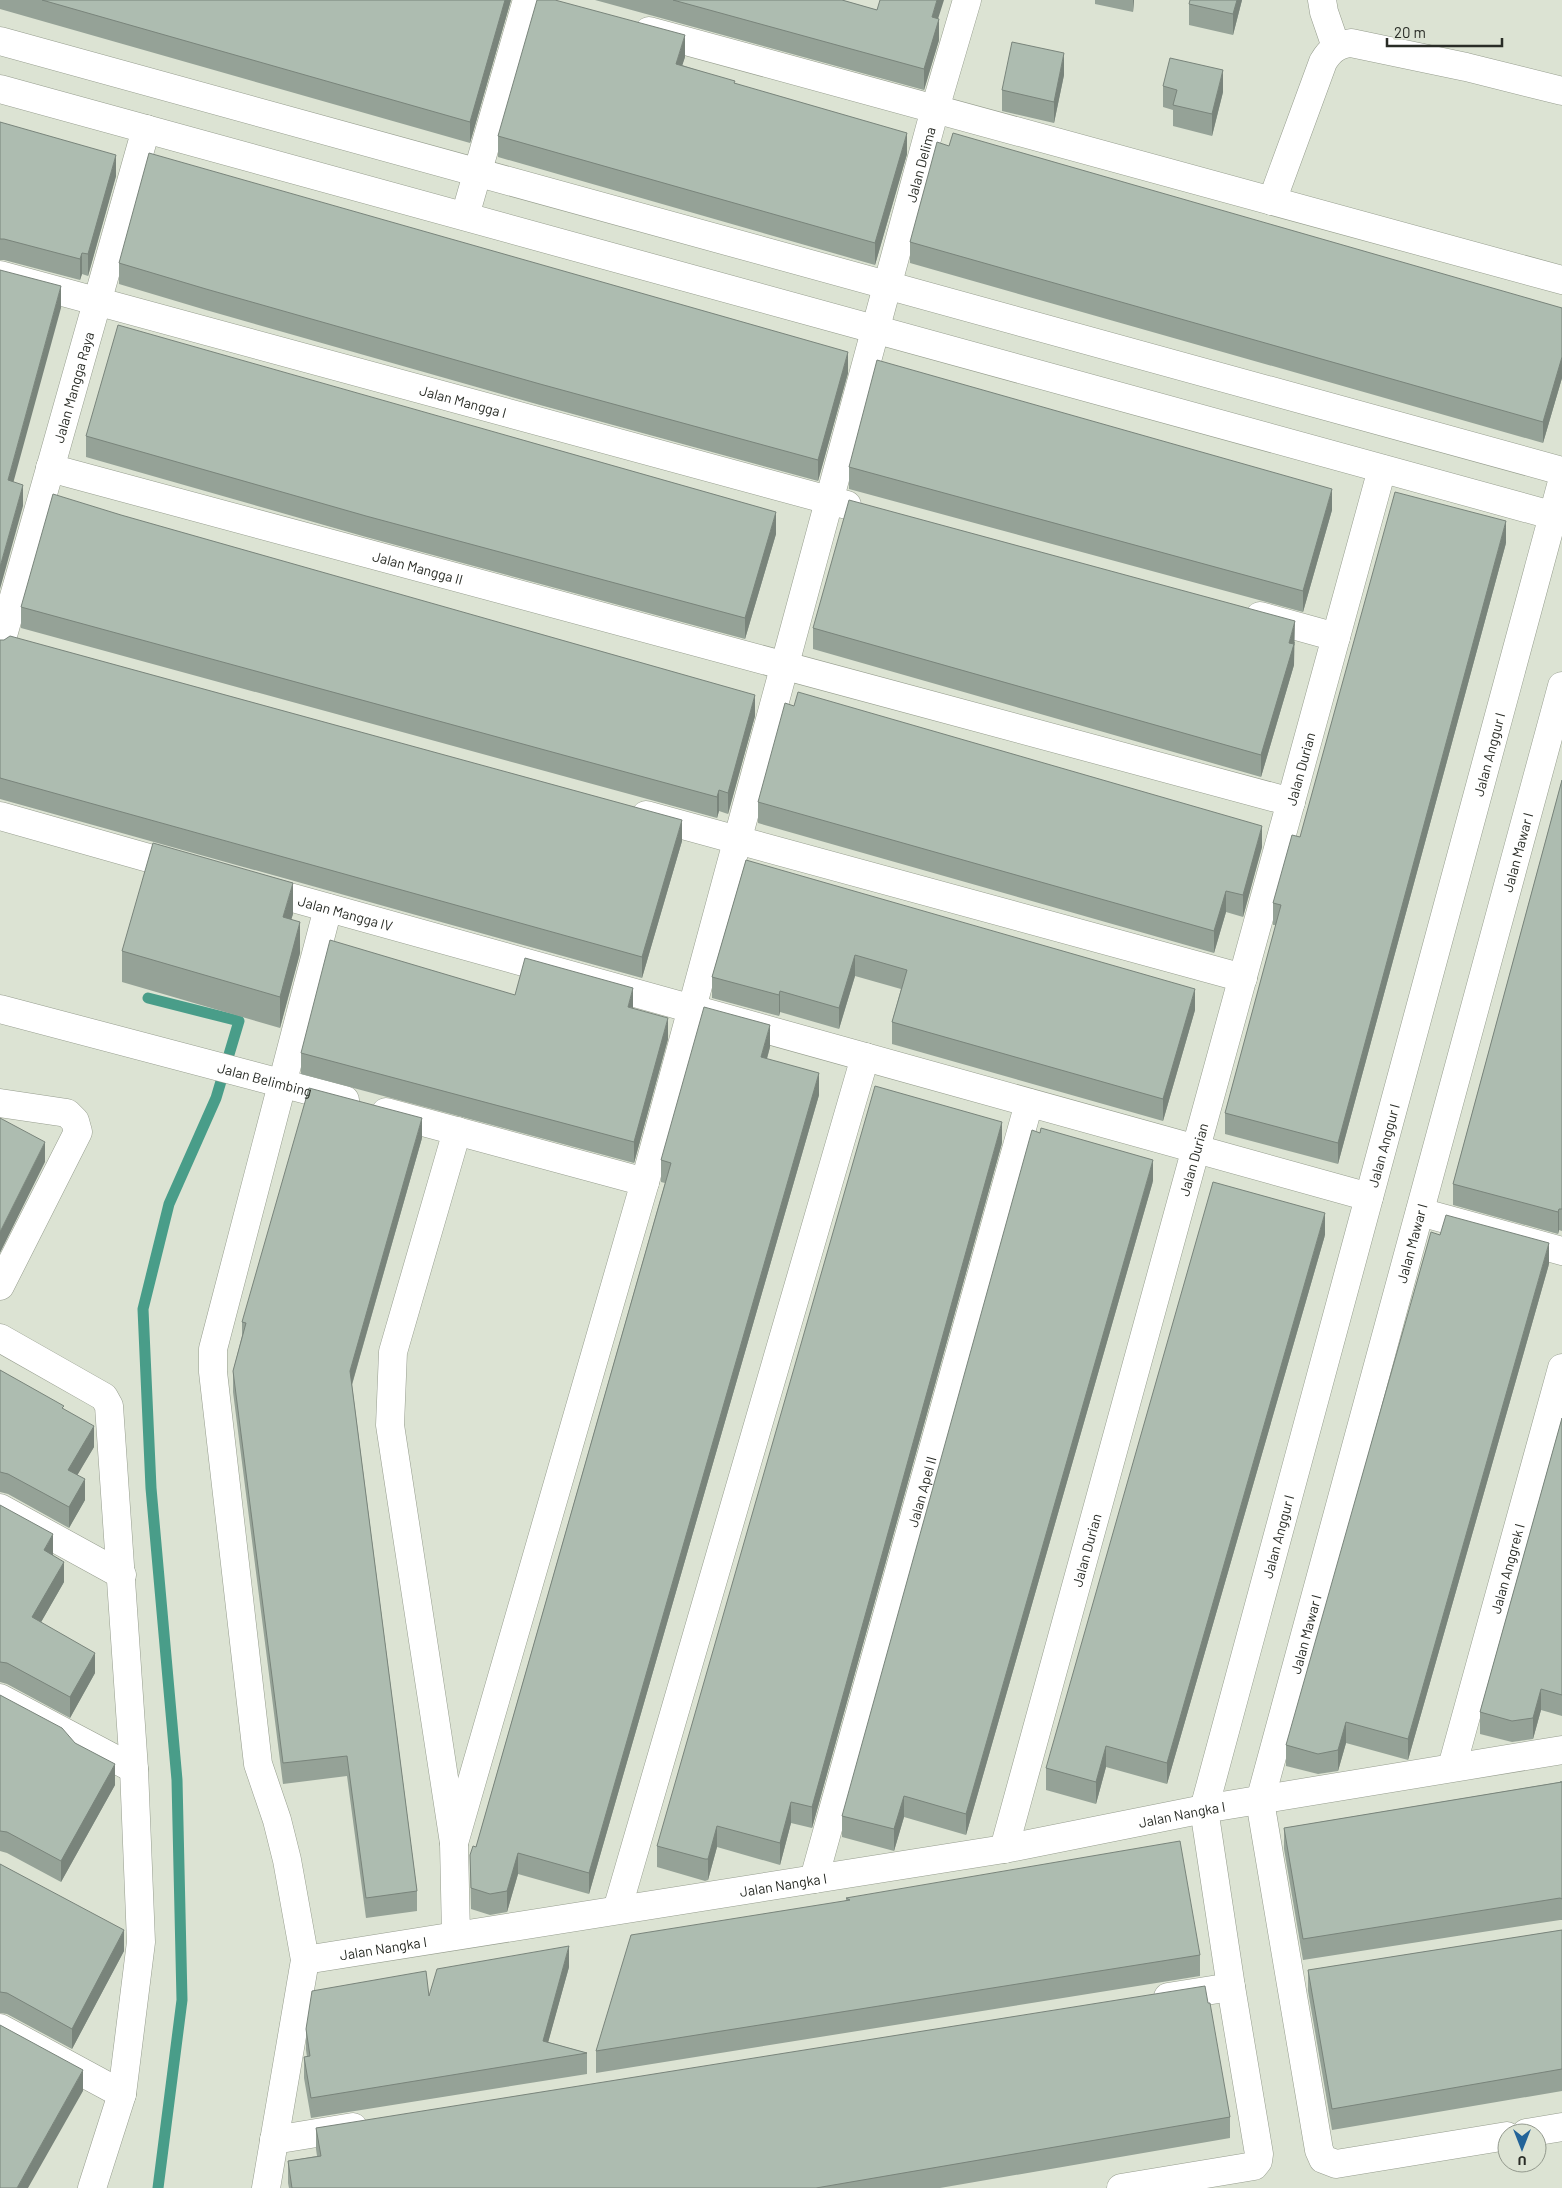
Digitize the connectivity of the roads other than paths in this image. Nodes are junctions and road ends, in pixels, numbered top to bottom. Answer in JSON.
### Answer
{"nodes":[{"id":1,"x":527,"y":0,"type":"edge"},
{"id":2,"x":968,"y":0,"type":"edge"},
{"id":3,"x":1322,"y":0,"type":"edge"},
{"id":4,"x":622,"y":23,"type":"edge"},
{"id":5,"x":0,"y":41,"type":"edge"},
{"id":6,"x":1336,"y":47,"type":"junction"},
{"id":7,"x":0,"y":89,"type":"edge"},
{"id":8,"x":1562,"y":91,"type":"edge"},
{"id":9,"x":936,"y":109,"type":"junction"},
{"id":10,"x":146,"y":129,"type":"junction"},
{"id":11,"x":477,"y":172,"type":"junction"},
{"id":12,"x":1272,"y":201,"type":"junction"},
{"id":13,"x":465,"y":216,"type":"junction"},
{"id":14,"x":0,"y":275,"type":"edge"},
{"id":15,"x":1562,"y":280,"type":"edge"},
{"id":16,"x":888,"y":285,"type":"junction"},
{"id":17,"x":97,"y":302,"type":"junction"},
{"id":18,"x":876,"y":330,"type":"junction"},
{"id":19,"x":50,"y":468,"type":"junction"},
{"id":20,"x":1382,"y":469,"type":"junction"},
{"id":21,"x":1562,"y":471,"type":"edge"},
{"id":22,"x":1562,"y":482,"type":"edge"},
{"id":23,"x":830,"y":500,"type":"junction"},
{"id":24,"x":868,"y":510,"type":"edge"},
{"id":25,"x":1557,"y":517,"type":"edge"},
{"id":26,"x":1240,"y":611,"type":"edge"},
{"id":27,"x":1336,"y":637,"type":"junction"},
{"id":28,"x":8,"y":643,"type":"edge"},
{"id":29,"x":785,"y":665,"type":"junction"},
{"id":30,"x":1562,"y":686,"type":"edge"},
{"id":31,"x":1291,"y":802,"type":"junction"},
{"id":32,"x":624,"y":809,"type":"edge"},
{"id":33,"x":0,"y":816,"type":"edge"},
{"id":34,"x":738,"y":840,"type":"junction"},
{"id":35,"x":206,"y":874,"type":"edge"},
{"id":36,"x":235,"y":882,"type":"edge"},
{"id":37,"x":328,"y":908,"type":"junction"},
{"id":38,"x":1243,"y":978,"type":"junction"},
{"id":39,"x":0,"y":1009,"type":"edge"},
{"id":40,"x":692,"y":1009,"type":"junction"},
{"id":41,"x":865,"y":1057,"type":"junction"},
{"id":42,"x":281,"y":1083,"type":"junction"},
{"id":43,"x":0,"y":1103,"type":"edge"},
{"id":44,"x":1029,"y":1103,"type":"junction"},
{"id":45,"x":457,"y":1131,"type":"junction"},
{"id":46,"x":1196,"y":1149,"type":"junction"},
{"id":47,"x":645,"y":1182,"type":"junction"},
{"id":48,"x":1369,"y":1197,"type":"junction"},
{"id":49,"x":1420,"y":1212,"type":"junction"},
{"id":50,"x":1562,"y":1251,"type":"edge"},
{"id":51,"x":0,"y":1286,"type":"edge"},
{"id":52,"x":0,"y":1338,"type":"edge"},
{"id":53,"x":1562,"y":1368,"type":"edge"},
{"id":54,"x":0,"y":1508,"type":"edge"},
{"id":55,"x":122,"y":1575,"type":"junction"},
{"id":56,"x":0,"y":1698,"type":"edge"},
{"id":57,"x":1562,"y":1750,"type":"edge"},
{"id":58,"x":1452,"y":1767,"type":"junction"},
{"id":59,"x":134,"y":1769,"type":"junction"},
{"id":60,"x":1260,"y":1801,"type":"junction"},
{"id":61,"x":1204,"y":1809,"type":"junction"},
{"id":62,"x":454,"y":1843,"type":"junction"},
{"id":63,"x":1004,"y":1849,"type":"junction"},
{"id":64,"x":814,"y":1879,"type":"junction"},
{"id":65,"x":617,"y":1910,"type":"junction"},
{"id":66,"x":116,"y":1929,"type":"edge"},
{"id":67,"x":456,"y":1935,"type":"junction"},
{"id":68,"x":141,"y":1942,"type":"junction"},
{"id":69,"x":305,"y":1960,"type":"junction"},
{"id":70,"x":1318,"y":1973,"type":"edge"},
{"id":71,"x":1289,"y":1978,"type":"junction"},
{"id":72,"x":1231,"y":1987,"type":"junction"},
{"id":73,"x":1142,"y":2001,"type":"edge"},
{"id":74,"x":0,"y":2028,"type":"edge"},
{"id":75,"x":122,"y":2094,"type":"junction"},
{"id":76,"x":382,"y":2123,"type":"edge"},
{"id":77,"x":1562,"y":2127,"type":"edge"},
{"id":78,"x":1547,"y":2130,"type":"edge"},
{"id":79,"x":1497,"y":2138,"type":"edge"},
{"id":80,"x":274,"y":2140,"type":"junction"},
{"id":81,"x":92,"y":2188,"type":"edge"},
{"id":82,"x":266,"y":2188,"type":"edge"},
{"id":83,"x":1121,"y":2188,"type":"edge"}],
"edges":[{"from":1,"to":11,"type":"street"},
{"from":2,"to":9,"type":"street","name":"Jalan Delima"},
{"from":3,"to":6,"type":"street"},
{"from":4,"to":9,"type":"street"},
{"from":5,"to":11,"type":"street"},
{"from":6,"to":8,"type":"street"},
{"from":6,"to":12,"type":"street"},
{"from":7,"to":10,"type":"street"},
{"from":9,"to":12,"type":"street"},
{"from":9,"to":16,"type":"street","name":"Jalan Delima"},
{"from":10,"to":13,"type":"street"},
{"from":10,"to":17,"type":"street","name":"Jalan Mangga Raya"},
{"from":11,"to":13,"type":"street"},
{"from":11,"to":16,"type":"street"},
{"from":12,"to":15,"type":"street"},
{"from":13,"to":18,"type":"street"},
{"from":14,"to":17,"type":"street","name":"Jalan Mangga I"},
{"from":16,"to":18,"type":"street","name":"Jalan Delima"},
{"from":16,"to":21,"type":"street"},
{"from":17,"to":19,"type":"street","name":"Jalan Mangga Raya"},
{"from":17,"to":23,"type":"street","name":"Jalan Mangga I"},
{"from":18,"to":20,"type":"street"},
{"from":18,"to":23,"type":"street","name":"Jalan Delima"},
{"from":19,"to":28,"type":"street","name":"Jalan Mangga Raya"},
{"from":19,"to":29,"type":"street","name":"Jalan Mangga II"},
{"from":20,"to":25,"type":"street"},
{"from":20,"to":27,"type":"street","name":"Jalan Durian"},
{"from":22,"to":25,"type":"street","name":"Jalan Anggur I"},
{"from":23,"to":24,"type":"street","name":"Jalan Mangga I"},
{"from":23,"to":29,"type":"street","name":"Jalan Delima"},
{"from":25,"to":48,"type":"street","name":"Jalan Anggur I"},
{"from":26,"to":27,"type":"street"},
{"from":27,"to":31,"type":"street","name":"Jalan Durian"},
{"from":29,"to":31,"type":"street","name":"Jalan Mangga II"},
{"from":29,"to":34,"type":"street","name":"Jalan Delima"},
{"from":30,"to":49,"type":"street","name":"Jalan Mawar I"},
{"from":31,"to":38,"type":"street","name":"Jalan Durian"},
{"from":32,"to":34,"type":"street"},
{"from":33,"to":35,"type":"street"},
{"from":34,"to":38,"type":"street"},
{"from":34,"to":40,"type":"street","name":"Jalan Delima"},
{"from":36,"to":37,"type":"street","name":"Jalan Mangga IV"},
{"from":37,"to":40,"type":"street","name":"Jalan Mangga IV"},
{"from":37,"to":42,"type":"street"},
{"from":38,"to":46,"type":"street","name":"Jalan Durian"},
{"from":39,"to":42,"type":"street","name":"Jalan Belimbing"},
{"from":40,"to":41,"type":"street","name":"Jalan Mangga IV"},
{"from":40,"to":47,"type":"street","name":"Jalan Delima"},
{"from":41,"to":44,"type":"street","name":"Jalan Mangga IV"},
{"from":41,"to":65,"type":"street"},
{"from":42,"to":45,"type":"street","name":"Jalan Belimbing"},
{"from":42,"to":69,"type":"street"},
{"from":43,"to":51,"type":"street"},
{"from":44,"to":46,"type":"street","name":"Jalan Mangga IV"},
{"from":44,"to":64,"type":"street","name":"Jalan Apel II"},
{"from":45,"to":47,"type":"street","name":"Jalan Belimbing"},
{"from":45,"to":62,"type":"street"},
{"from":46,"to":48,"type":"street","name":"Jalan Mangga IV"},
{"from":46,"to":63,"type":"street","name":"Jalan Durian"},
{"from":47,"to":62,"type":"street","name":"Jalan Delima"},
{"from":48,"to":61,"type":"street","name":"Jalan Anggur I"},
{"from":49,"to":50,"type":"street"},
{"from":49,"to":60,"type":"street","name":"Jalan Mawar I"},
{"from":52,"to":55,"type":"street"},
{"from":53,"to":58,"type":"street","name":"Jalan Anggrek I"},
{"from":54,"to":55,"type":"street"},
{"from":55,"to":59,"type":"street"},
{"from":56,"to":59,"type":"street"},
{"from":57,"to":58,"type":"street","name":"Jalan Nangka I"},
{"from":58,"to":60,"type":"street","name":"Jalan Nangka I"},
{"from":59,"to":68,"type":"street"},
{"from":60,"to":61,"type":"street","name":"Jalan Nangka I"},
{"from":60,"to":71,"type":"street"},
{"from":61,"to":63,"type":"street","name":"Jalan Nangka I"},
{"from":61,"to":72,"type":"street"},
{"from":62,"to":67,"type":"street"},
{"from":63,"to":64,"type":"street","name":"Jalan Nangka I"},
{"from":64,"to":65,"type":"street","name":"Jalan Nangka I"},
{"from":65,"to":67,"type":"street","name":"Jalan Nangka I"},
{"from":66,"to":68,"type":"street"},
{"from":67,"to":69,"type":"street","name":"Jalan Nangka I"},
{"from":68,"to":75,"type":"street"},
{"from":69,"to":80,"type":"street"},
{"from":70,"to":71,"type":"street"},
{"from":71,"to":79,"type":"street"},
{"from":72,"to":73,"type":"street"},
{"from":72,"to":83,"type":"street"},
{"from":74,"to":75,"type":"street"},
{"from":75,"to":81,"type":"street"},
{"from":76,"to":80,"type":"street"},
{"from":77,"to":78,"type":"street"},
{"from":80,"to":82,"type":"street"}]}
